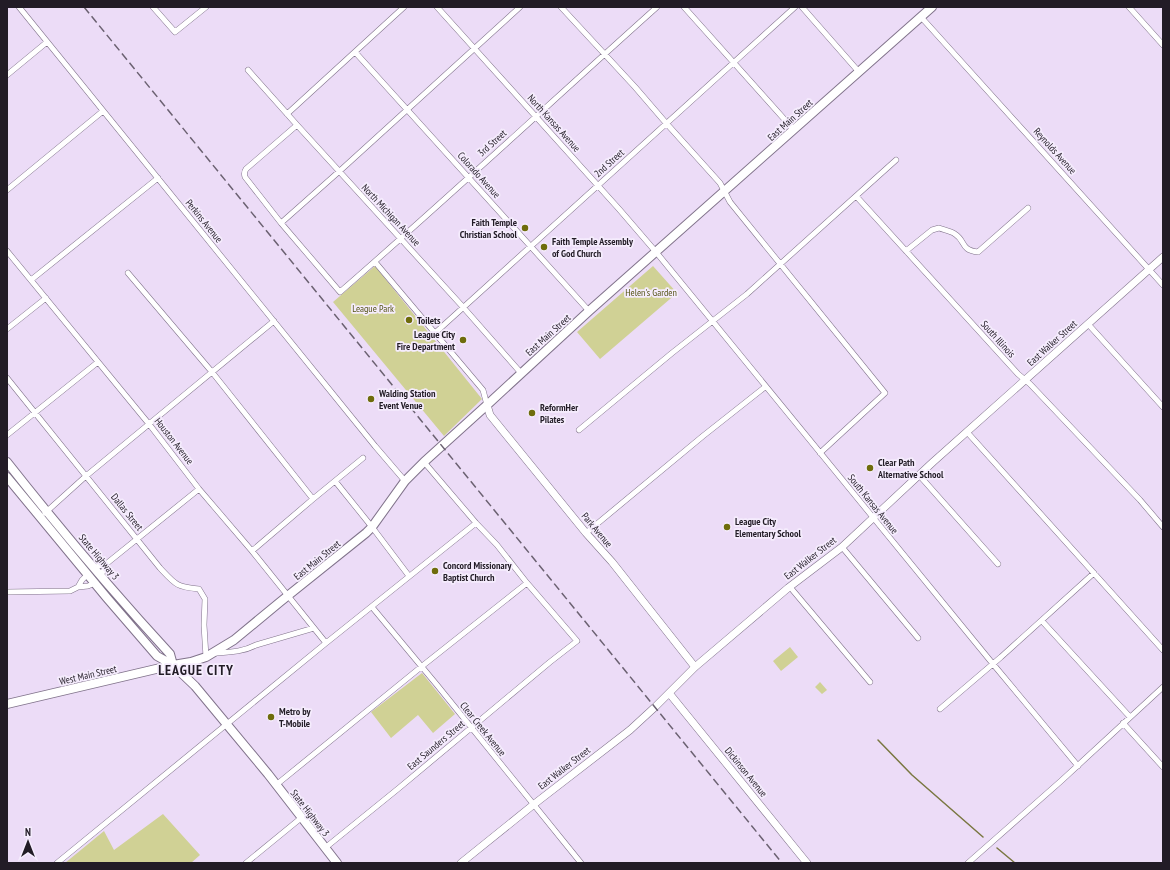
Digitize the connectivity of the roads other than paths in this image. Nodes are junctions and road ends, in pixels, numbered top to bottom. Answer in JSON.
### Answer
{"nodes":[{"id":1,"x":19,"y":7,"type":"edge"},
{"id":2,"x":153,"y":7,"type":"edge"},
{"id":3,"x":206,"y":7,"type":"edge"},
{"id":4,"x":404,"y":7,"type":"edge"},
{"id":5,"x":437,"y":7,"type":"edge"},
{"id":6,"x":520,"y":7,"type":"edge"},
{"id":7,"x":561,"y":7,"type":"edge"},
{"id":8,"x":657,"y":7,"type":"edge"},
{"id":9,"x":684,"y":7,"type":"edge"},
{"id":10,"x":795,"y":7,"type":"edge"},
{"id":11,"x":802,"y":7,"type":"edge"},
{"id":12,"x":932,"y":7,"type":"edge"},
{"id":13,"x":1129,"y":7,"type":"edge"},
{"id":14,"x":921,"y":17,"type":"junction"},
{"id":15,"x":47,"y":42,"type":"junction"},
{"id":16,"x":1163,"y":45,"type":"edge"},
{"id":17,"x":475,"y":48,"type":"junction"},
{"id":18,"x":355,"y":52,"type":"junction"},
{"id":19,"x":604,"y":54,"type":"junction"},
{"id":20,"x":734,"y":62,"type":"junction"},
{"id":21,"x":248,"y":70,"type":"dead end"},
{"id":22,"x":859,"y":72,"type":"junction"},
{"id":23,"x":7,"y":75,"type":"edge"},
{"id":24,"x":408,"y":109,"type":"junction"},
{"id":25,"x":103,"y":111,"type":"junction"},
{"id":26,"x":287,"y":114,"type":"junction"},
{"id":27,"x":536,"y":116,"type":"junction"},
{"id":28,"x":666,"y":123,"type":"junction"},
{"id":29,"x":297,"y":125,"type":"junction"},
{"id":30,"x":794,"y":130,"type":"junction"},
{"id":31,"x":896,"y":160,"type":"dead end"},
{"id":32,"x":339,"y":172,"type":"junction"},
{"id":33,"x":468,"y":177,"type":"junction"},
{"id":34,"x":158,"y":178,"type":"junction"},
{"id":35,"x":598,"y":185,"type":"junction"},
{"id":36,"x":7,"y":190,"type":"edge"},
{"id":37,"x":724,"y":192,"type":"junction"},
{"id":38,"x":856,"y":196,"type":"junction"},
{"id":39,"x":1028,"y":208,"type":"dead end"},
{"id":40,"x":281,"y":223,"type":"junction"},
{"id":41,"x":401,"y":239,"type":"junction"},
{"id":42,"x":530,"y":246,"type":"junction"},
{"id":43,"x":7,"y":251,"type":"edge"},
{"id":44,"x":906,"y":251,"type":"junction"},
{"id":45,"x":656,"y":252,"type":"junction"},
{"id":46,"x":1163,"y":257,"type":"edge"},
{"id":47,"x":375,"y":262,"type":"junction"},
{"id":48,"x":781,"y":263,"type":"junction"},
{"id":49,"x":1149,"y":269,"type":"junction"},
{"id":50,"x":128,"y":273,"type":"dead end"},
{"id":51,"x":31,"y":280,"type":"junction"},
{"id":52,"x":1163,"y":285,"type":"edge"},
{"id":53,"x":46,"y":298,"type":"junction"},
{"id":54,"x":463,"y":307,"type":"junction"},
{"id":55,"x":589,"y":311,"type":"junction"},
{"id":56,"x":274,"y":321,"type":"junction"},
{"id":57,"x":712,"y":321,"type":"junction"},
{"id":58,"x":1088,"y":324,"type":"junction"},
{"id":59,"x":7,"y":329,"type":"edge"},
{"id":60,"x":435,"y":333,"type":"junction"},
{"id":61,"x":98,"y":362,"type":"junction"},
{"id":62,"x":212,"y":372,"type":"junction"},
{"id":63,"x":521,"y":373,"type":"junction"},
{"id":64,"x":7,"y":378,"type":"edge"},
{"id":65,"x":1025,"y":380,"type":"junction"},
{"id":66,"x":765,"y":387,"type":"junction"},
{"id":67,"x":487,"y":405,"type":"junction"},
{"id":68,"x":1163,"y":407,"type":"edge"},
{"id":69,"x":35,"y":412,"type":"junction"},
{"id":70,"x":149,"y":424,"type":"junction"},
{"id":71,"x":579,"y":430,"type":"dead end"},
{"id":72,"x":967,"y":432,"type":"junction"},
{"id":73,"x":7,"y":436,"type":"edge"},
{"id":74,"x":820,"y":453,"type":"junction"},
{"id":75,"x":363,"y":458,"type":"dead end"},
{"id":76,"x":7,"y":462,"type":"edge"},
{"id":77,"x":424,"y":462,"type":"junction"},
{"id":78,"x":919,"y":475,"type":"junction"},
{"id":79,"x":86,"y":476,"type":"junction"},
{"id":80,"x":7,"y":477,"type":"edge"},
{"id":81,"x":335,"y":481,"type":"junction"},
{"id":82,"x":405,"y":481,"type":"junction"},
{"id":83,"x":199,"y":489,"type":"junction"},
{"id":84,"x":312,"y":499,"type":"junction"},
{"id":85,"x":47,"y":512,"type":"junction"},
{"id":86,"x":40,"y":517,"type":"junction"},
{"id":87,"x":873,"y":519,"type":"junction"},
{"id":88,"x":476,"y":523,"type":"junction"},
{"id":89,"x":372,"y":527,"type":"junction"},
{"id":90,"x":1163,"y":527,"type":"edge"},
{"id":91,"x":586,"y":533,"type":"junction"},
{"id":92,"x":137,"y":539,"type":"junction"},
{"id":93,"x":842,"y":547,"type":"junction"},
{"id":94,"x":252,"y":551,"type":"junction"},
{"id":95,"x":106,"y":564,"type":"junction"},
{"id":96,"x":998,"y":564,"type":"dead end"},
{"id":97,"x":95,"y":568,"type":"junction"},
{"id":98,"x":1094,"y":573,"type":"junction"},
{"id":99,"x":88,"y":574,"type":"junction"},
{"id":100,"x":101,"y":575,"type":"junction"},
{"id":101,"x":409,"y":576,"type":"junction"},
{"id":102,"x":95,"y":583,"type":"junction"},
{"id":103,"x":527,"y":583,"type":"junction"},
{"id":104,"x":790,"y":586,"type":"junction"},
{"id":105,"x":78,"y":587,"type":"junction"},
{"id":106,"x":7,"y":592,"type":"edge"},
{"id":107,"x":288,"y":596,"type":"junction"},
{"id":108,"x":372,"y":606,"type":"junction"},
{"id":109,"x":1042,"y":621,"type":"junction"},
{"id":110,"x":314,"y":628,"type":"junction"},
{"id":111,"x":918,"y":638,"type":"dead end"},
{"id":112,"x":326,"y":643,"type":"junction"},
{"id":113,"x":1163,"y":650,"type":"edge"},
{"id":114,"x":209,"y":655,"type":"junction"},
{"id":115,"x":993,"y":664,"type":"junction"},
{"id":116,"x":174,"y":665,"type":"junction"},
{"id":117,"x":421,"y":667,"type":"junction"},
{"id":118,"x":695,"y":667,"type":"junction"},
{"id":119,"x":870,"y":682,"type":"dead end"},
{"id":120,"x":1163,"y":687,"type":"edge"},
{"id":121,"x":669,"y":693,"type":"junction"},
{"id":122,"x":7,"y":704,"type":"edge"},
{"id":123,"x":940,"y":709,"type":"dead end"},
{"id":124,"x":1130,"y":717,"type":"junction"},
{"id":125,"x":1123,"y":723,"type":"junction"},
{"id":126,"x":227,"y":725,"type":"junction"},
{"id":127,"x":471,"y":728,"type":"junction"},
{"id":128,"x":1078,"y":766,"type":"junction"},
{"id":129,"x":1163,"y":768,"type":"edge"},
{"id":130,"x":276,"y":785,"type":"junction"},
{"id":131,"x":533,"y":804,"type":"junction"},
{"id":132,"x":301,"y":818,"type":"junction"},
{"id":133,"x":325,"y":848,"type":"junction"},
{"id":134,"x":57,"y":863,"type":"edge"},
{"id":135,"x":246,"y":863,"type":"edge"},
{"id":136,"x":337,"y":863,"type":"edge"},
{"id":137,"x":461,"y":863,"type":"edge"},
{"id":138,"x":581,"y":863,"type":"edge"},
{"id":139,"x":808,"y":863,"type":"edge"},
{"id":140,"x":968,"y":863,"type":"edge"}],
"edges":[{"from":1,"to":15,"type":"street","name":"Perkins Avenue"},
{"from":2,"to":3,"type":"street"},
{"from":4,"to":18,"type":"street"},
{"from":5,"to":17,"type":"street","name":"North Kansas Avenue"},
{"from":6,"to":17,"type":"street"},
{"from":7,"to":19,"type":"street"},
{"from":8,"to":19,"type":"street","name":"3rd Street"},
{"from":9,"to":20,"type":"street"},
{"from":10,"to":20,"type":"street","name":"2nd Street"},
{"from":11,"to":22,"type":"street"},
{"from":12,"to":14,"type":"main road","name":"East Main Street"},
{"from":13,"to":16,"type":"street"},
{"from":14,"to":22,"type":"main road","name":"East Main Street"},
{"from":14,"to":49,"type":"street","name":"Reynolds Avenue"},
{"from":15,"to":23,"type":"street"},
{"from":15,"to":25,"type":"street","name":"Perkins Avenue"},
{"from":17,"to":24,"type":"street"},
{"from":17,"to":27,"type":"street","name":"North Kansas Avenue"},
{"from":18,"to":24,"type":"street","name":"Colorado Avenue"},
{"from":18,"to":26,"type":"street"},
{"from":19,"to":27,"type":"street","name":"3rd Street"},
{"from":19,"to":28,"type":"street"},
{"from":20,"to":28,"type":"street","name":"2nd Street"},
{"from":20,"to":30,"type":"street"},
{"from":21,"to":26,"type":"street","name":"North Michigan Avenue"},
{"from":22,"to":30,"type":"main road","name":"East Main Street"},
{"from":24,"to":32,"type":"street"},
{"from":24,"to":33,"type":"street","name":"Colorado Avenue"},
{"from":25,"to":34,"type":"street","name":"Perkins Avenue"},
{"from":25,"to":36,"type":"street"},
{"from":26,"to":29,"type":"street","name":"North Michigan Avenue"},
{"from":27,"to":33,"type":"street","name":"3rd Street"},
{"from":27,"to":35,"type":"street","name":"North Kansas Avenue"},
{"from":28,"to":35,"type":"street","name":"2nd Street"},
{"from":28,"to":37,"type":"street"},
{"from":29,"to":32,"type":"street","name":"North Michigan Avenue"},
{"from":29,"to":40,"type":"street"},
{"from":30,"to":37,"type":"main road","name":"East Main Street"},
{"from":31,"to":38,"type":"street"},
{"from":32,"to":40,"type":"street"},
{"from":32,"to":41,"type":"street","name":"North Michigan Avenue"},
{"from":33,"to":41,"type":"street","name":"3rd Street"},
{"from":33,"to":42,"type":"street","name":"Colorado Avenue"},
{"from":34,"to":51,"type":"street"},
{"from":34,"to":56,"type":"street","name":"Perkins Avenue"},
{"from":35,"to":42,"type":"street","name":"2nd Street"},
{"from":35,"to":45,"type":"street","name":"North Kansas Avenue"},
{"from":37,"to":45,"type":"main road","name":"East Main Street"},
{"from":37,"to":48,"type":"street"},
{"from":38,"to":44,"type":"street","name":"South Illinois"},
{"from":38,"to":48,"type":"street"},
{"from":39,"to":44,"type":"street"},
{"from":40,"to":47,"type":"street","name":"3rd Street"},
{"from":41,"to":47,"type":"street","name":"3rd Street"},
{"from":41,"to":54,"type":"street","name":"North Michigan Avenue"},
{"from":42,"to":54,"type":"street","name":"2nd Street"},
{"from":42,"to":55,"type":"street","name":"Colorado Avenue"},
{"from":43,"to":51,"type":"street","name":"Houston Avenue"},
{"from":44,"to":65,"type":"street","name":"South Illinois"},
{"from":45,"to":55,"type":"main road","name":"East Main Street"},
{"from":45,"to":57,"type":"street","name":"South Kansas Avenue"},
{"from":46,"to":49,"type":"street","name":"East Walker Street"},
{"from":47,"to":60,"type":"street"},
{"from":48,"to":57,"type":"street"},
{"from":48,"to":74,"type":"street"},
{"from":49,"to":52,"type":"street","name":"Reynolds Avenue"},
{"from":49,"to":58,"type":"street","name":"East Walker Street"},
{"from":50,"to":62,"type":"street"},
{"from":51,"to":53,"type":"street","name":"Houston Avenue"},
{"from":53,"to":59,"type":"street"},
{"from":53,"to":61,"type":"street","name":"Houston Avenue"},
{"from":54,"to":60,"type":"street","name":"2nd Street"},
{"from":54,"to":63,"type":"street","name":"North Michigan Avenue"},
{"from":55,"to":63,"type":"main road","name":"East Main Street"},
{"from":56,"to":62,"type":"street"},
{"from":56,"to":82,"type":"street","name":"Perkins Avenue"},
{"from":57,"to":66,"type":"street","name":"South Kansas Avenue"},
{"from":57,"to":71,"type":"street"},
{"from":58,"to":65,"type":"street","name":"East Walker Street"},
{"from":58,"to":68,"type":"street"},
{"from":60,"to":67,"type":"street"},
{"from":61,"to":69,"type":"street"},
{"from":61,"to":70,"type":"street","name":"Houston Avenue"},
{"from":62,"to":70,"type":"street"},
{"from":62,"to":84,"type":"street"},
{"from":63,"to":67,"type":"main road","name":"East Main Street"},
{"from":64,"to":69,"type":"street","name":"Dallas Street"},
{"from":65,"to":72,"type":"street","name":"East Walker Street"},
{"from":65,"to":90,"type":"street","name":"South Illinois"},
{"from":66,"to":74,"type":"street","name":"South Kansas Avenue"},
{"from":66,"to":91,"type":"street"},
{"from":67,"to":77,"type":"main road","name":"East Main Street"},
{"from":67,"to":91,"type":"street","name":"Park Avenue"},
{"from":69,"to":73,"type":"street"},
{"from":69,"to":79,"type":"street","name":"Dallas Street"},
{"from":70,"to":79,"type":"street"},
{"from":70,"to":83,"type":"street","name":"Houston Avenue"},
{"from":72,"to":78,"type":"street","name":"East Walker Street"},
{"from":72,"to":98,"type":"street"},
{"from":74,"to":87,"type":"street","name":"South Kansas Avenue"},
{"from":75,"to":81,"type":"street"},
{"from":76,"to":85,"type":"main road","name":"State Highway 3"},
{"from":77,"to":82,"type":"main road","name":"East Main Street"},
{"from":77,"to":88,"type":"street"},
{"from":78,"to":87,"type":"street","name":"East Walker Street"},
{"from":78,"to":96,"type":"street"},
{"from":79,"to":85,"type":"street"},
{"from":79,"to":92,"type":"street","name":"Dallas Street"},
{"from":80,"to":86,"type":"main road","name":"State Highway 3"},
{"from":81,"to":84,"type":"street"},
{"from":81,"to":89,"type":"street"},
{"from":82,"to":89,"type":"main road","name":"East Main Street"},
{"from":83,"to":92,"type":"street"},
{"from":83,"to":94,"type":"street","name":"Houston Avenue"},
{"from":84,"to":94,"type":"street"},
{"from":85,"to":86,"type":"street"},
{"from":85,"to":97,"type":"main road","name":"State Highway 3"},
{"from":86,"to":99,"type":"main road","name":"State Highway 3"},
{"from":87,"to":93,"type":"street","name":"East Walker Street"},
{"from":87,"to":115,"type":"street","name":"South Kansas Avenue"},
{"from":88,"to":101,"type":"street"},
{"from":88,"to":103,"type":"street"},
{"from":89,"to":101,"type":"street"},
{"from":89,"to":107,"type":"main road","name":"East Main Street"},
{"from":91,"to":118,"type":"street","name":"Park Avenue"},
{"from":92,"to":95,"type":"street"},
{"from":92,"to":114,"type":"street","name":"Dallas Street"},
{"from":93,"to":104,"type":"street","name":"East Walker Street"},
{"from":93,"to":111,"type":"street"},
{"from":94,"to":107,"type":"street","name":"Houston Avenue"},
{"from":95,"to":97,"type":"street"},
{"from":95,"to":100,"type":"street"},
{"from":97,"to":100,"type":"main road","name":"State Highway 3"},
{"from":98,"to":109,"type":"street"},
{"from":98,"to":113,"type":"street"},
{"from":99,"to":102,"type":"main road","name":"State Highway 3"},
{"from":99,"to":105,"type":"street"},
{"from":100,"to":116,"type":"main road","name":"State Highway 3"},
{"from":101,"to":108,"type":"street"},
{"from":102,"to":105,"type":"street"},
{"from":102,"to":116,"type":"main road","name":"State Highway 3"},
{"from":103,"to":117,"type":"street"},
{"from":103,"to":127,"type":"street","name":"East Saunders Street"},
{"from":104,"to":118,"type":"street","name":"East Walker Street"},
{"from":104,"to":119,"type":"street"},
{"from":105,"to":106,"type":"street"},
{"from":107,"to":110,"type":"street","name":"Houston Avenue"},
{"from":107,"to":114,"type":"main road","name":"East Main Street"},
{"from":108,"to":112,"type":"street"},
{"from":108,"to":117,"type":"street","name":"Clear Creek Avenue"},
{"from":109,"to":115,"type":"street"},
{"from":109,"to":124,"type":"street"},
{"from":110,"to":112,"type":"street","name":"Houston Avenue"},
{"from":110,"to":114,"type":"street"},
{"from":112,"to":126,"type":"street"},
{"from":114,"to":116,"type":"main road","name":"East Main Street"},
{"from":115,"to":123,"type":"street"},
{"from":115,"to":128,"type":"street","name":"South Kansas Avenue"},
{"from":116,"to":122,"type":"main road","name":"West Main Street"},
{"from":116,"to":126,"type":"main road","name":"State Highway 3"},
{"from":117,"to":127,"type":"street","name":"Clear Creek Avenue"},
{"from":117,"to":130,"type":"street"},
{"from":118,"to":121,"type":"street","name":"East Walker Street"},
{"from":120,"to":124,"type":"street"},
{"from":121,"to":131,"type":"street","name":"East Walker Street"},
{"from":121,"to":139,"type":"street","name":"Dickinson Avenue"},
{"from":124,"to":125,"type":"street"},
{"from":125,"to":128,"type":"street"},
{"from":125,"to":129,"type":"street"},
{"from":126,"to":130,"type":"main road","name":"State Highway 3"},
{"from":126,"to":134,"type":"street"},
{"from":127,"to":131,"type":"street","name":"Clear Creek Avenue"},
{"from":127,"to":133,"type":"street","name":"East Saunders Street"},
{"from":128,"to":140,"type":"street"},
{"from":130,"to":132,"type":"main road","name":"State Highway 3"},
{"from":131,"to":137,"type":"street","name":"East Walker Street"},
{"from":131,"to":138,"type":"street","name":"Clear Creek Avenue"},
{"from":132,"to":133,"type":"main road","name":"State Highway 3"},
{"from":132,"to":135,"type":"street"},
{"from":133,"to":136,"type":"main road","name":"State Highway 3"}]}
